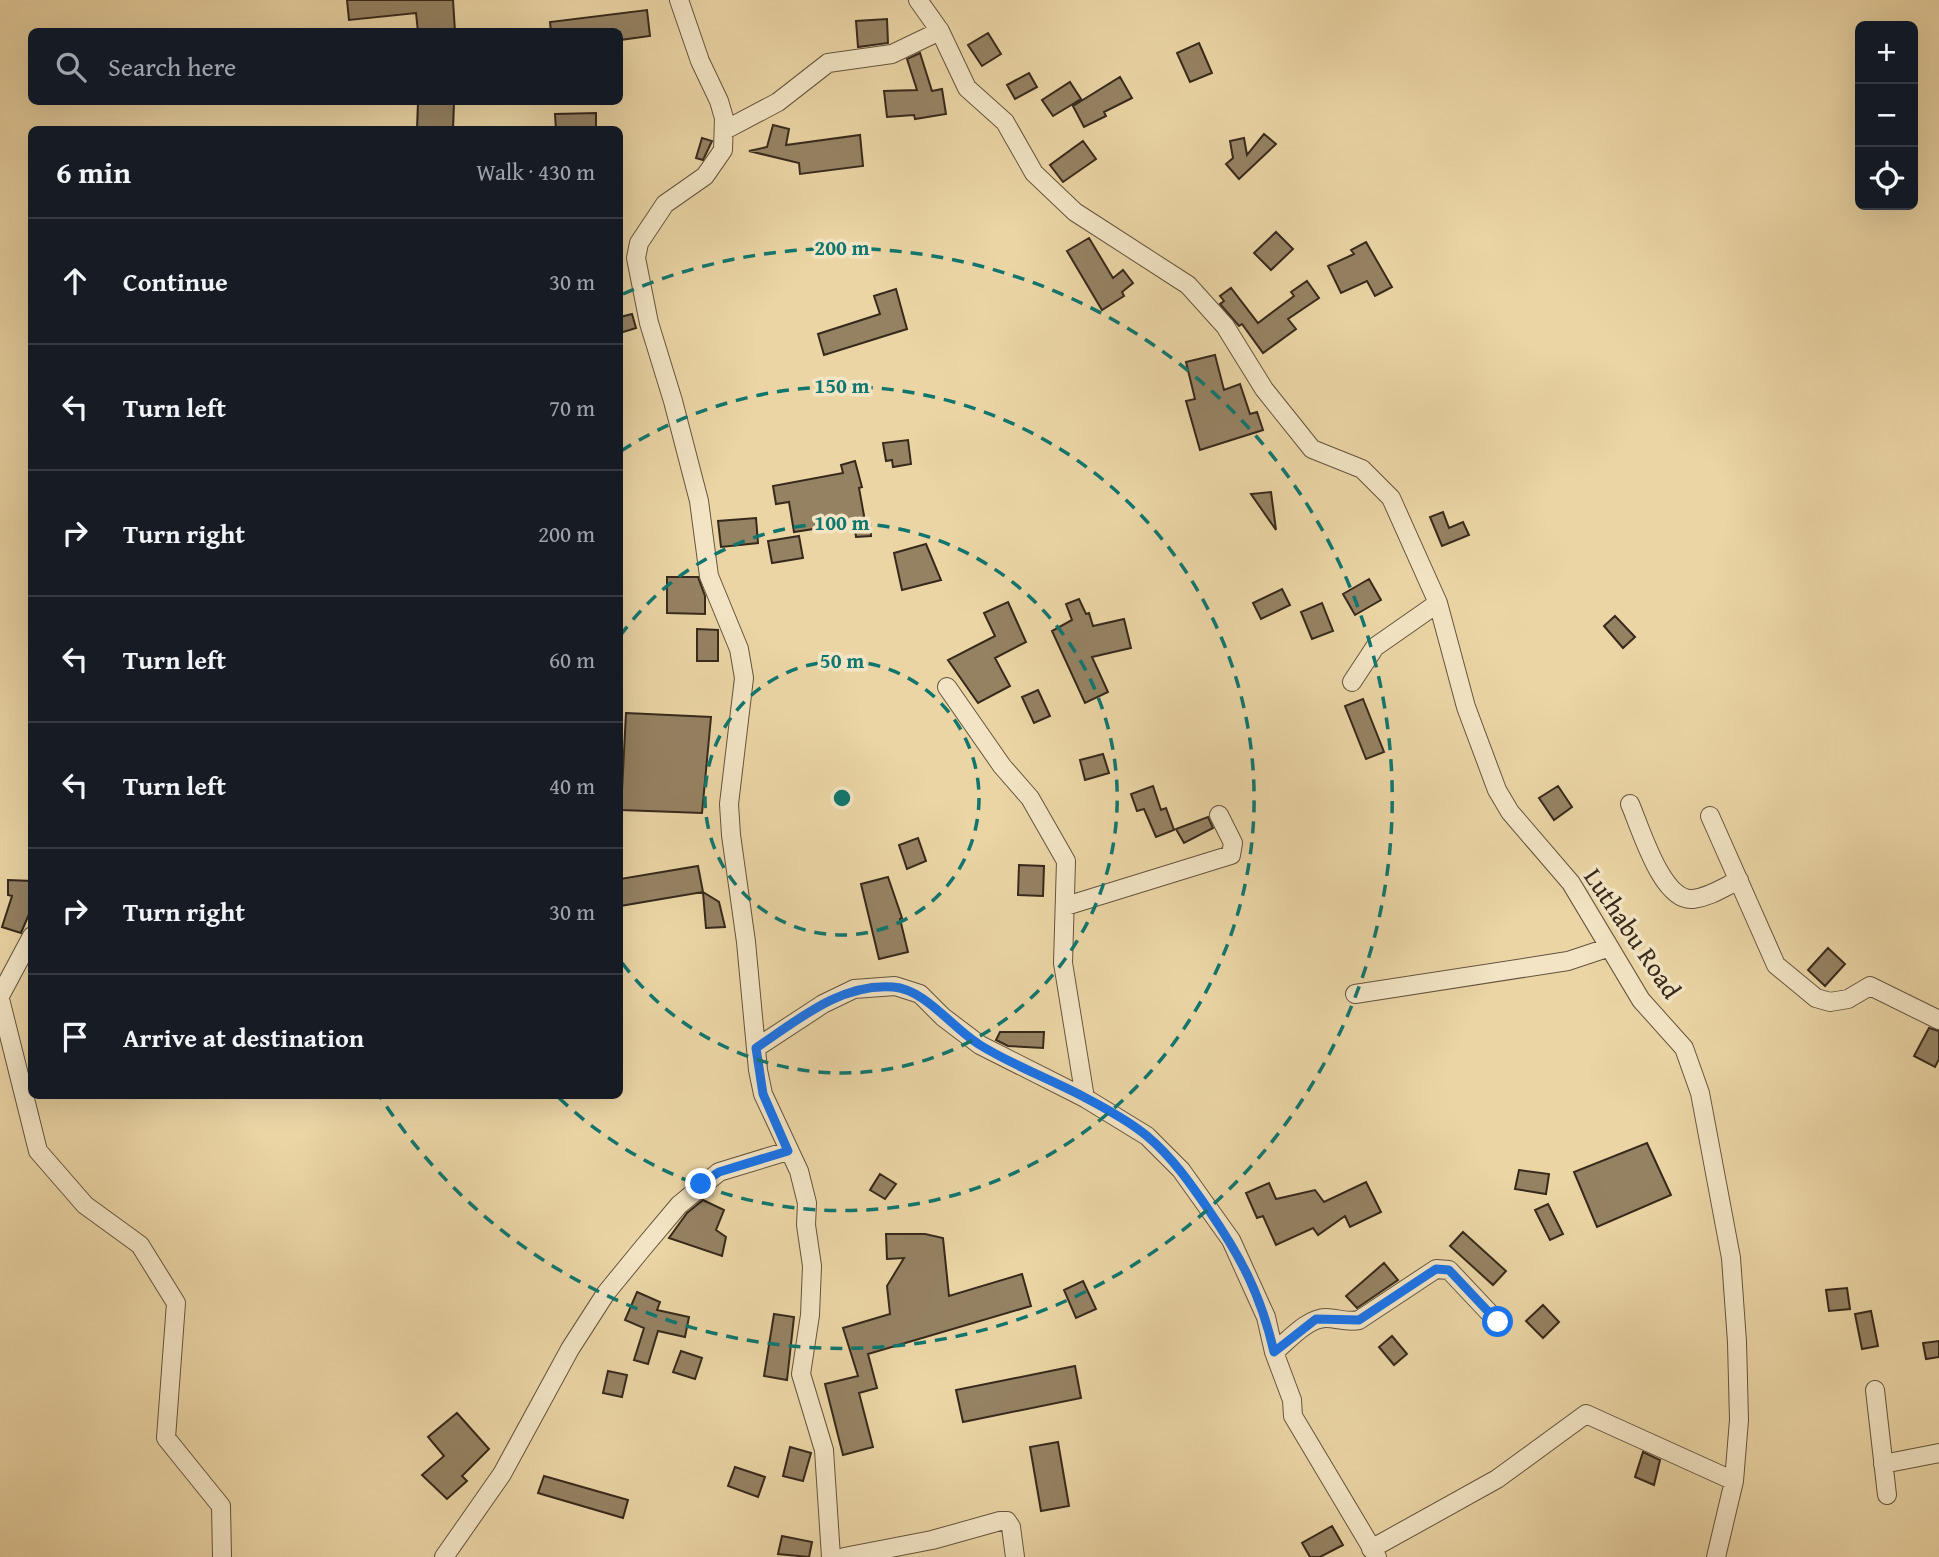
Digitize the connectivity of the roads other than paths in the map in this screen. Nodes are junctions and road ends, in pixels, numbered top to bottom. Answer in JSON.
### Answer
{"nodes":[{"id":1,"x":679,"y":0,"type":"edge"},
{"id":2,"x":918,"y":0,"type":"edge"},
{"id":3,"x":940,"y":31,"type":"junction"},
{"id":4,"x":724,"y":130,"type":"junction"},
{"id":5,"x":1438,"y":603,"type":"junction"},
{"id":6,"x":1352,"y":682,"type":"dead end"},
{"id":7,"x":947,"y":687,"type":"dead end"},
{"id":8,"x":1630,"y":804,"type":"dead end"},
{"id":9,"x":1219,"y":815,"type":"dead end"},
{"id":10,"x":1710,"y":816,"type":"dead end"},
{"id":11,"x":1738,"y":880,"type":"junction"},
{"id":12,"x":1066,"y":906,"type":"junction"},
{"id":13,"x":28,"y":944,"type":"edge"},
{"id":14,"x":1607,"y":948,"type":"junction"},
{"id":15,"x":1355,"y":994,"type":"dead end"},
{"id":16,"x":0,"y":998,"type":"edge"},
{"id":17,"x":1939,"y":1020,"type":"edge"},
{"id":18,"x":756,"y":1048,"type":"junction"},
{"id":19,"x":1085,"y":1098,"type":"junction"},
{"id":20,"x":788,"y":1151,"type":"junction"},
{"id":21,"x":1498,"y":1322,"type":"dead end"},
{"id":22,"x":1274,"y":1352,"type":"junction"},
{"id":23,"x":1875,"y":1390,"type":"dead end"},
{"id":24,"x":1939,"y":1453,"type":"edge"},
{"id":25,"x":1883,"y":1464,"type":"junction"},
{"id":26,"x":1734,"y":1481,"type":"junction"},
{"id":27,"x":1887,"y":1495,"type":"dead end"},
{"id":28,"x":1374,"y":1553,"type":"edge"},
{"id":29,"x":222,"y":1557,"type":"edge"},
{"id":30,"x":444,"y":1557,"type":"edge"},
{"id":31,"x":831,"y":1557,"type":"edge"},
{"id":32,"x":844,"y":1557,"type":"edge"},
{"id":33,"x":1015,"y":1557,"type":"edge"},
{"id":34,"x":1716,"y":1557,"type":"edge"}],
"edges":[{"from":1,"to":4,"type":"street"},
{"from":2,"to":3,"type":"street"},
{"from":3,"to":4,"type":"street"},
{"from":3,"to":5,"type":"street","name":"Luthabu Road"},
{"from":4,"to":18,"type":"street"},
{"from":5,"to":6,"type":"street"},
{"from":5,"to":14,"type":"street","name":"Luthabu Road"},
{"from":7,"to":12,"type":"street"},
{"from":8,"to":11,"type":"street"},
{"from":9,"to":12,"type":"street"},
{"from":10,"to":11,"type":"street"},
{"from":11,"to":17,"type":"street"},
{"from":12,"to":19,"type":"street"},
{"from":13,"to":16,"type":"street"},
{"from":14,"to":15,"type":"street"},
{"from":14,"to":26,"type":"street","name":"Luthabu Road"},
{"from":16,"to":29,"type":"street"},
{"from":18,"to":19,"type":"street"},
{"from":18,"to":20,"type":"street"},
{"from":19,"to":22,"type":"street"},
{"from":20,"to":30,"type":"street"},
{"from":20,"to":31,"type":"street"},
{"from":21,"to":22,"type":"street"},
{"from":22,"to":28,"type":"street"},
{"from":23,"to":25,"type":"street"},
{"from":24,"to":25,"type":"street"},
{"from":25,"to":27,"type":"street"},
{"from":26,"to":28,"type":"street"},
{"from":26,"to":34,"type":"street","name":"Luthabu Road"},
{"from":32,"to":33,"type":"street"}]}
